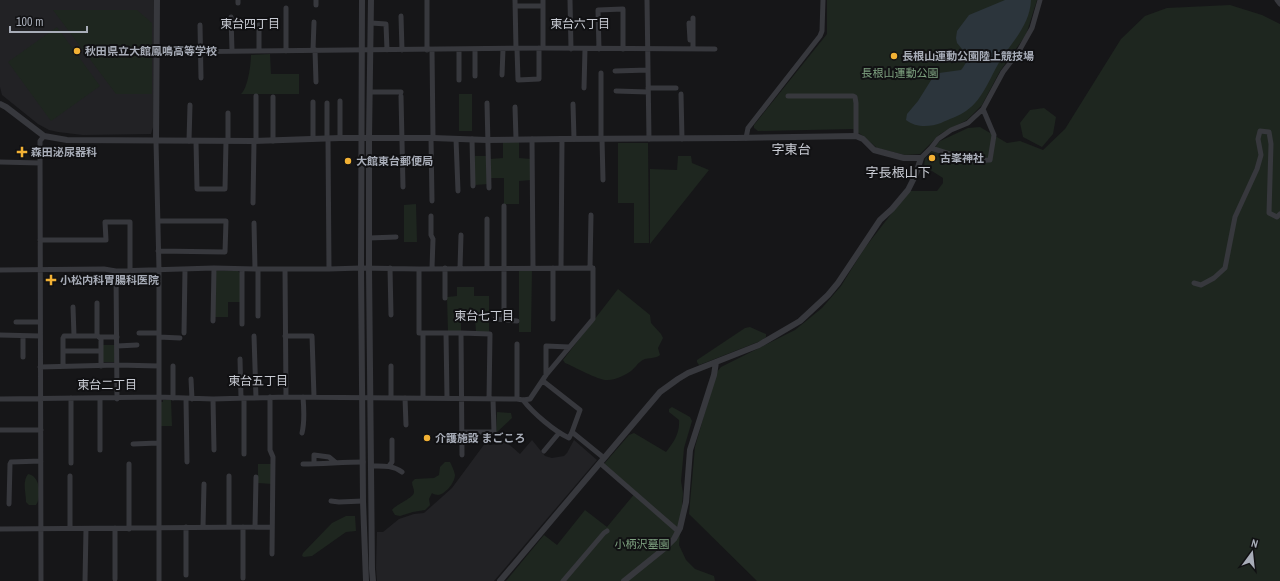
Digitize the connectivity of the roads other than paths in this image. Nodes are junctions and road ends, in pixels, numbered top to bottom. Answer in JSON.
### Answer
{"nodes":[{"id":1,"x":158,"y":0,"type":"edge"},
{"id":2,"x":362,"y":0,"type":"edge"},
{"id":3,"x":371,"y":0,"type":"edge"},
{"id":4,"x":427,"y":0,"type":"edge"},
{"id":5,"x":515,"y":0,"type":"edge"},
{"id":6,"x":543,"y":0,"type":"edge"},
{"id":7,"x":570,"y":0,"type":"edge"},
{"id":8,"x":647,"y":0,"type":"edge"},
{"id":9,"x":823,"y":0,"type":"edge"},
{"id":10,"x":1040,"y":0,"type":"edge"},
{"id":11,"x":1277,"y":0,"type":"edge"},
{"id":12,"x":1280,"y":4,"type":"edge"},
{"id":13,"x":515,"y":6,"type":"junction"},
{"id":14,"x":543,"y":6,"type":"junction"},
{"id":15,"x":286,"y":8,"type":"dead end"},
{"id":16,"x":401,"y":16,"type":"dead end"},
{"id":17,"x":231,"y":17,"type":"dead end"},
{"id":18,"x":693,"y":18,"type":"dead end"},
{"id":19,"x":314,"y":22,"type":"dead end"},
{"id":20,"x":371,"y":23,"type":"junction"},
{"id":21,"x":689,"y":23,"type":"dead end"},
{"id":22,"x":200,"y":24,"type":"dead end"},
{"id":23,"x":259,"y":25,"type":"dead end"},
{"id":24,"x":541,"y":48,"type":"junction"},
{"id":25,"x":459,"y":49,"type":"junction"},
{"id":26,"x":475,"y":49,"type":"junction"},
{"id":27,"x":502,"y":49,"type":"junction"},
{"id":28,"x":517,"y":49,"type":"junction"},
{"id":29,"x":571,"y":49,"type":"junction"},
{"id":30,"x":585,"y":49,"type":"junction"},
{"id":31,"x":599,"y":49,"type":"junction"},
{"id":32,"x":623,"y":49,"type":"junction"},
{"id":33,"x":648,"y":49,"type":"junction"},
{"id":34,"x":692,"y":49,"type":"junction"},
{"id":35,"x":715,"y":49,"type":"dead end"},
{"id":36,"x":314,"y":50,"type":"junction"},
{"id":37,"x":361,"y":50,"type":"junction"},
{"id":38,"x":370,"y":50,"type":"junction"},
{"id":39,"x":387,"y":50,"type":"junction"},
{"id":40,"x":402,"y":50,"type":"junction"},
{"id":41,"x":429,"y":50,"type":"junction"},
{"id":42,"x":200,"y":51,"type":"junction"},
{"id":43,"x":232,"y":51,"type":"junction"},
{"id":44,"x":259,"y":51,"type":"junction"},
{"id":45,"x":286,"y":51,"type":"junction"},
{"id":46,"x":157,"y":52,"type":"junction"},
{"id":47,"x":648,"y":70,"type":"junction"},
{"id":48,"x":615,"y":71,"type":"dead end"},
{"id":49,"x":601,"y":73,"type":"dead end"},
{"id":50,"x":502,"y":75,"type":"dead end"},
{"id":51,"x":475,"y":76,"type":"dead end"},
{"id":52,"x":200,"y":78,"type":"dead end"},
{"id":53,"x":459,"y":80,"type":"dead end"},
{"id":54,"x":316,"y":82,"type":"dead end"},
{"id":55,"x":584,"y":88,"type":"dead end"},
{"id":56,"x":676,"y":88,"type":"dead end"},
{"id":57,"x":648,"y":90,"type":"junction"},
{"id":58,"x":370,"y":92,"type":"junction"},
{"id":59,"x":616,"y":92,"type":"dead end"},
{"id":60,"x":680,"y":94,"type":"dead end"},
{"id":61,"x":256,"y":96,"type":"dead end"},
{"id":62,"x":273,"y":96,"type":"dead end"},
{"id":63,"x":788,"y":96,"type":"dead end"},
{"id":64,"x":340,"y":101,"type":"dead end"},
{"id":65,"x":313,"y":102,"type":"dead end"},
{"id":66,"x":487,"y":103,"type":"dead end"},
{"id":67,"x":0,"y":104,"type":"edge"},
{"id":68,"x":327,"y":104,"type":"dead end"},
{"id":69,"x":573,"y":104,"type":"dead end"},
{"id":70,"x":190,"y":105,"type":"dead end"},
{"id":71,"x":515,"y":107,"type":"dead end"},
{"id":72,"x":983,"y":109,"type":"junction"},
{"id":73,"x":228,"y":113,"type":"dead end"},
{"id":74,"x":44,"y":136,"type":"junction"},
{"id":75,"x":856,"y":136,"type":"junction"},
{"id":76,"x":340,"y":138,"type":"junction"},
{"id":77,"x":360,"y":138,"type":"junction"},
{"id":78,"x":369,"y":138,"type":"junction"},
{"id":79,"x":402,"y":138,"type":"junction"},
{"id":80,"x":432,"y":138,"type":"junction"},
{"id":81,"x":562,"y":138,"type":"junction"},
{"id":82,"x":574,"y":138,"type":"junction"},
{"id":83,"x":682,"y":138,"type":"junction"},
{"id":84,"x":746,"y":138,"type":"junction"},
{"id":85,"x":313,"y":139,"type":"junction"},
{"id":86,"x":328,"y":139,"type":"junction"},
{"id":87,"x":456,"y":139,"type":"junction"},
{"id":88,"x":516,"y":139,"type":"junction"},
{"id":89,"x":532,"y":139,"type":"junction"},
{"id":90,"x":602,"y":139,"type":"junction"},
{"id":91,"x":649,"y":139,"type":"junction"},
{"id":92,"x":273,"y":140,"type":"junction"},
{"id":93,"x":472,"y":140,"type":"junction"},
{"id":94,"x":487,"y":140,"type":"junction"},
{"id":95,"x":156,"y":141,"type":"junction"},
{"id":96,"x":189,"y":141,"type":"junction"},
{"id":97,"x":196,"y":141,"type":"junction"},
{"id":98,"x":227,"y":141,"type":"junction"},
{"id":99,"x":255,"y":141,"type":"junction"},
{"id":100,"x":930,"y":148,"type":"junction"},
{"id":101,"x":922,"y":158,"type":"junction"},
{"id":102,"x":0,"y":162,"type":"edge"},
{"id":103,"x":40,"y":163,"type":"junction"},
{"id":104,"x":603,"y":180,"type":"dead end"},
{"id":105,"x":473,"y":186,"type":"dead end"},
{"id":106,"x":402,"y":187,"type":"dead end"},
{"id":107,"x":489,"y":188,"type":"dead end"},
{"id":108,"x":458,"y":191,"type":"dead end"},
{"id":109,"x":432,"y":201,"type":"dead end"},
{"id":110,"x":254,"y":202,"type":"dead end"},
{"id":111,"x":504,"y":206,"type":"dead end"},
{"id":112,"x":1280,"y":214,"type":"edge"},
{"id":113,"x":591,"y":215,"type":"dead end"},
{"id":114,"x":431,"y":216,"type":"dead end"},
{"id":115,"x":487,"y":219,"type":"dead end"},
{"id":116,"x":158,"y":221,"type":"junction"},
{"id":117,"x":254,"y":223,"type":"dead end"},
{"id":118,"x":461,"y":235,"type":"dead end"},
{"id":119,"x":396,"y":237,"type":"dead end"},
{"id":120,"x":369,"y":238,"type":"junction"},
{"id":121,"x":40,"y":240,"type":"junction"},
{"id":122,"x":158,"y":251,"type":"junction"},
{"id":123,"x":503,"y":267,"type":"junction"},
{"id":124,"x":214,"y":268,"type":"junction"},
{"id":125,"x":361,"y":268,"type":"junction"},
{"id":126,"x":369,"y":268,"type":"junction"},
{"id":127,"x":390,"y":268,"type":"junction"},
{"id":128,"x":432,"y":268,"type":"junction"},
{"id":129,"x":445,"y":268,"type":"junction"},
{"id":130,"x":460,"y":268,"type":"junction"},
{"id":131,"x":487,"y":268,"type":"junction"},
{"id":132,"x":533,"y":268,"type":"junction"},
{"id":133,"x":553,"y":268,"type":"junction"},
{"id":134,"x":561,"y":268,"type":"junction"},
{"id":135,"x":590,"y":268,"type":"junction"},
{"id":136,"x":185,"y":269,"type":"junction"},
{"id":137,"x":242,"y":269,"type":"junction"},
{"id":138,"x":256,"y":269,"type":"junction"},
{"id":139,"x":285,"y":269,"type":"junction"},
{"id":140,"x":329,"y":269,"type":"junction"},
{"id":141,"x":419,"y":269,"type":"junction"},
{"id":142,"x":0,"y":270,"type":"edge"},
{"id":143,"x":40,"y":270,"type":"junction"},
{"id":144,"x":130,"y":270,"type":"junction"},
{"id":145,"x":159,"y":270,"type":"junction"},
{"id":146,"x":116,"y":271,"type":"junction"},
{"id":147,"x":1194,"y":283,"type":"dead end"},
{"id":148,"x":445,"y":298,"type":"dead end"},
{"id":149,"x":97,"y":303,"type":"dead end"},
{"id":150,"x":73,"y":307,"type":"dead end"},
{"id":151,"x":391,"y":315,"type":"dead end"},
{"id":152,"x":258,"y":316,"type":"dead end"},
{"id":153,"x":495,"y":319,"type":"dead end"},
{"id":154,"x":553,"y":319,"type":"dead end"},
{"id":155,"x":504,"y":320,"type":"junction"},
{"id":156,"x":517,"y":320,"type":"dead end"},
{"id":157,"x":213,"y":321,"type":"dead end"},
{"id":158,"x":16,"y":322,"type":"dead end"},
{"id":159,"x":40,"y":322,"type":"junction"},
{"id":160,"x":242,"y":324,"type":"dead end"},
{"id":161,"x":139,"y":333,"type":"dead end"},
{"id":162,"x":184,"y":333,"type":"dead end"},
{"id":163,"x":423,"y":333,"type":"junction"},
{"id":164,"x":446,"y":333,"type":"junction"},
{"id":165,"x":461,"y":333,"type":"junction"},
{"id":166,"x":0,"y":335,"type":"edge"},
{"id":167,"x":159,"y":335,"type":"junction"},
{"id":168,"x":23,"y":336,"type":"junction"},
{"id":169,"x":40,"y":336,"type":"junction"},
{"id":170,"x":74,"y":336,"type":"junction"},
{"id":171,"x":254,"y":336,"type":"dead end"},
{"id":172,"x":285,"y":336,"type":"junction"},
{"id":173,"x":98,"y":337,"type":"junction"},
{"id":174,"x":116,"y":337,"type":"junction"},
{"id":175,"x":180,"y":338,"type":"dead end"},
{"id":176,"x":517,"y":344,"type":"dead end"},
{"id":177,"x":137,"y":345,"type":"dead end"},
{"id":178,"x":117,"y":346,"type":"junction"},
{"id":179,"x":569,"y":347,"type":"junction"},
{"id":180,"x":63,"y":351,"type":"junction"},
{"id":181,"x":101,"y":351,"type":"junction"},
{"id":182,"x":23,"y":357,"type":"dead end"},
{"id":183,"x":240,"y":358,"type":"dead end"},
{"id":184,"x":716,"y":362,"type":"junction"},
{"id":185,"x":117,"y":365,"type":"junction"},
{"id":186,"x":63,"y":366,"type":"junction"},
{"id":187,"x":101,"y":366,"type":"junction"},
{"id":188,"x":159,"y":366,"type":"junction"},
{"id":189,"x":173,"y":366,"type":"dead end"},
{"id":190,"x":391,"y":366,"type":"dead end"},
{"id":191,"x":40,"y":367,"type":"junction"},
{"id":192,"x":546,"y":375,"type":"junction"},
{"id":193,"x":191,"y":379,"type":"dead end"},
{"id":194,"x":543,"y":380,"type":"junction"},
{"id":195,"x":158,"y":397,"type":"junction"},
{"id":196,"x":270,"y":397,"type":"junction"},
{"id":197,"x":286,"y":397,"type":"junction"},
{"id":198,"x":303,"y":397,"type":"junction"},
{"id":199,"x":314,"y":397,"type":"junction"},
{"id":200,"x":40,"y":398,"type":"junction"},
{"id":201,"x":71,"y":398,"type":"junction"},
{"id":202,"x":100,"y":398,"type":"junction"},
{"id":203,"x":117,"y":398,"type":"junction"},
{"id":204,"x":173,"y":398,"type":"junction"},
{"id":205,"x":243,"y":398,"type":"junction"},
{"id":206,"x":256,"y":398,"type":"junction"},
{"id":207,"x":362,"y":398,"type":"junction"},
{"id":208,"x":369,"y":398,"type":"junction"},
{"id":209,"x":391,"y":398,"type":"junction"},
{"id":210,"x":405,"y":398,"type":"junction"},
{"id":211,"x":423,"y":398,"type":"junction"},
{"id":212,"x":446,"y":398,"type":"junction"},
{"id":213,"x":462,"y":398,"type":"junction"},
{"id":214,"x":0,"y":399,"type":"edge"},
{"id":215,"x":189,"y":399,"type":"junction"},
{"id":216,"x":213,"y":399,"type":"junction"},
{"id":217,"x":491,"y":399,"type":"junction"},
{"id":218,"x":517,"y":399,"type":"junction"},
{"id":219,"x":523,"y":400,"type":"junction"},
{"id":220,"x":406,"y":425,"type":"dead end"},
{"id":221,"x":0,"y":430,"type":"edge"},
{"id":222,"x":41,"y":430,"type":"junction"},
{"id":223,"x":462,"y":432,"type":"junction"},
{"id":224,"x":572,"y":432,"type":"junction"},
{"id":225,"x":302,"y":433,"type":"dead end"},
{"id":226,"x":559,"y":433,"type":"junction"},
{"id":227,"x":392,"y":440,"type":"dead end"},
{"id":228,"x":158,"y":443,"type":"junction"},
{"id":229,"x":133,"y":444,"type":"dead end"},
{"id":230,"x":100,"y":450,"type":"dead end"},
{"id":231,"x":214,"y":450,"type":"dead end"},
{"id":232,"x":544,"y":451,"type":"dead end"},
{"id":233,"x":244,"y":454,"type":"dead end"},
{"id":234,"x":462,"y":455,"type":"dead end"},
{"id":235,"x":602,"y":460,"type":"junction"},
{"id":236,"x":41,"y":461,"type":"junction"},
{"id":237,"x":186,"y":462,"type":"dead end"},
{"id":238,"x":335,"y":462,"type":"junction"},
{"id":239,"x":363,"y":462,"type":"junction"},
{"id":240,"x":71,"y":463,"type":"dead end"},
{"id":241,"x":129,"y":464,"type":"dead end"},
{"id":242,"x":303,"y":464,"type":"dead end"},
{"id":243,"x":314,"y":464,"type":"junction"},
{"id":244,"x":370,"y":466,"type":"junction"},
{"id":245,"x":389,"y":466,"type":"junction"},
{"id":246,"x":402,"y":472,"type":"dead end"},
{"id":247,"x":70,"y":476,"type":"dead end"},
{"id":248,"x":229,"y":476,"type":"dead end"},
{"id":249,"x":256,"y":477,"type":"dead end"},
{"id":250,"x":204,"y":484,"type":"dead end"},
{"id":251,"x":331,"y":501,"type":"dead end"},
{"id":252,"x":363,"y":501,"type":"junction"},
{"id":253,"x":9,"y":504,"type":"dead end"},
{"id":254,"x":159,"y":527,"type":"junction"},
{"id":255,"x":186,"y":527,"type":"junction"},
{"id":256,"x":203,"y":527,"type":"junction"},
{"id":257,"x":229,"y":527,"type":"junction"},
{"id":258,"x":243,"y":527,"type":"junction"},
{"id":259,"x":255,"y":527,"type":"junction"},
{"id":260,"x":272,"y":527,"type":"junction"},
{"id":261,"x":0,"y":528,"type":"edge"},
{"id":262,"x":41,"y":528,"type":"junction"},
{"id":263,"x":70,"y":528,"type":"junction"},
{"id":264,"x":115,"y":528,"type":"junction"},
{"id":265,"x":86,"y":529,"type":"junction"},
{"id":266,"x":129,"y":529,"type":"junction"},
{"id":267,"x":607,"y":531,"type":"dead end"},
{"id":268,"x":678,"y":531,"type":"junction"},
{"id":269,"x":272,"y":554,"type":"dead end"},
{"id":270,"x":186,"y":575,"type":"dead end"},
{"id":271,"x":243,"y":578,"type":"dead end"},
{"id":272,"x":115,"y":579,"type":"dead end"},
{"id":273,"x":41,"y":581,"type":"edge"},
{"id":274,"x":85,"y":581,"type":"edge"},
{"id":275,"x":160,"y":581,"type":"edge"},
{"id":276,"x":366,"y":581,"type":"edge"},
{"id":277,"x":373,"y":581,"type":"edge"},
{"id":278,"x":500,"y":581,"type":"edge"},
{"id":279,"x":563,"y":581,"type":"edge"},
{"id":280,"x":624,"y":581,"type":"edge"}],
"edges":[{"from":1,"to":46,"type":"street"},
{"from":2,"to":37,"type":"street"},
{"from":3,"to":20,"type":"street"},
{"from":4,"to":41,"type":"street"},
{"from":5,"to":13,"type":"street"},
{"from":6,"to":14,"type":"street"},
{"from":7,"to":29,"type":"street"},
{"from":8,"to":33,"type":"street"},
{"from":9,"to":84,"type":"street"},
{"from":10,"to":72,"type":"street"},
{"from":11,"to":12,"type":"street"},
{"from":13,"to":14,"type":"street"},
{"from":13,"to":28,"type":"street"},
{"from":14,"to":24,"type":"street"},
{"from":15,"to":45,"type":"street"},
{"from":16,"to":40,"type":"street"},
{"from":17,"to":43,"type":"street"},
{"from":18,"to":34,"type":"street"},
{"from":19,"to":36,"type":"street"},
{"from":20,"to":38,"type":"street"},
{"from":20,"to":39,"type":"street"},
{"from":21,"to":34,"type":"street"},
{"from":22,"to":42,"type":"street"},
{"from":23,"to":44,"type":"street"},
{"from":24,"to":28,"type":"street"},
{"from":24,"to":28,"type":"street"},
{"from":24,"to":29,"type":"street"},
{"from":25,"to":26,"type":"street"},
{"from":25,"to":41,"type":"street"},
{"from":25,"to":53,"type":"street"},
{"from":26,"to":27,"type":"street"},
{"from":26,"to":51,"type":"street"},
{"from":27,"to":28,"type":"street"},
{"from":27,"to":50,"type":"street"},
{"from":29,"to":30,"type":"street"},
{"from":30,"to":31,"type":"street"},
{"from":30,"to":55,"type":"street"},
{"from":31,"to":32,"type":"street"},
{"from":31,"to":32,"type":"street"},
{"from":32,"to":33,"type":"street"},
{"from":33,"to":34,"type":"street"},
{"from":33,"to":47,"type":"street"},
{"from":34,"to":35,"type":"street"},
{"from":36,"to":37,"type":"street"},
{"from":36,"to":45,"type":"street"},
{"from":36,"to":54,"type":"street"},
{"from":37,"to":38,"type":"street"},
{"from":37,"to":77,"type":"street"},
{"from":38,"to":39,"type":"street"},
{"from":38,"to":58,"type":"street"},
{"from":39,"to":40,"type":"street"},
{"from":40,"to":41,"type":"street"},
{"from":41,"to":80,"type":"street"},
{"from":42,"to":43,"type":"street"},
{"from":42,"to":46,"type":"street"},
{"from":42,"to":52,"type":"street"},
{"from":43,"to":44,"type":"street"},
{"from":44,"to":45,"type":"street"},
{"from":46,"to":95,"type":"street"},
{"from":47,"to":48,"type":"street"},
{"from":47,"to":57,"type":"street"},
{"from":49,"to":90,"type":"street"},
{"from":56,"to":57,"type":"street"},
{"from":57,"to":59,"type":"street"},
{"from":57,"to":91,"type":"street"},
{"from":58,"to":78,"type":"street"},
{"from":58,"to":79,"type":"street"},
{"from":60,"to":83,"type":"street"},
{"from":61,"to":99,"type":"street"},
{"from":62,"to":92,"type":"street"},
{"from":63,"to":75,"type":"street"},
{"from":64,"to":76,"type":"street"},
{"from":65,"to":85,"type":"street"},
{"from":66,"to":94,"type":"street"},
{"from":67,"to":74,"type":"street"},
{"from":68,"to":86,"type":"street"},
{"from":69,"to":82,"type":"street"},
{"from":70,"to":96,"type":"street"},
{"from":71,"to":88,"type":"street"},
{"from":72,"to":100,"type":"street"},
{"from":72,"to":100,"type":"street"},
{"from":73,"to":98,"type":"street"},
{"from":74,"to":95,"type":"street"},
{"from":74,"to":103,"type":"street"},
{"from":75,"to":84,"type":"street"},
{"from":75,"to":101,"type":"street"},
{"from":76,"to":77,"type":"street"},
{"from":76,"to":86,"type":"street"},
{"from":77,"to":78,"type":"street"},
{"from":77,"to":125,"type":"street"},
{"from":78,"to":79,"type":"street"},
{"from":78,"to":120,"type":"street"},
{"from":79,"to":80,"type":"street"},
{"from":79,"to":106,"type":"street"},
{"from":80,"to":87,"type":"street"},
{"from":80,"to":109,"type":"street"},
{"from":81,"to":82,"type":"street"},
{"from":81,"to":89,"type":"street"},
{"from":81,"to":134,"type":"street"},
{"from":82,"to":90,"type":"street"},
{"from":83,"to":84,"type":"street"},
{"from":83,"to":91,"type":"street"},
{"from":85,"to":86,"type":"street"},
{"from":85,"to":92,"type":"street"},
{"from":86,"to":140,"type":"street"},
{"from":87,"to":93,"type":"street"},
{"from":87,"to":108,"type":"street"},
{"from":88,"to":89,"type":"street"},
{"from":88,"to":94,"type":"street"},
{"from":89,"to":132,"type":"street"},
{"from":90,"to":91,"type":"street"},
{"from":90,"to":104,"type":"street"},
{"from":92,"to":99,"type":"street"},
{"from":93,"to":94,"type":"street"},
{"from":93,"to":105,"type":"street"},
{"from":94,"to":107,"type":"street"},
{"from":95,"to":96,"type":"street"},
{"from":95,"to":116,"type":"street"},
{"from":96,"to":97,"type":"street"},
{"from":97,"to":98,"type":"street"},
{"from":97,"to":98,"type":"street"},
{"from":98,"to":99,"type":"street"},
{"from":99,"to":110,"type":"street"},
{"from":100,"to":101,"type":"street"},
{"from":101,"to":184,"type":"street"},
{"from":102,"to":103,"type":"street"},
{"from":103,"to":121,"type":"street"},
{"from":111,"to":123,"type":"street"},
{"from":112,"to":147,"type":"street"},
{"from":113,"to":135,"type":"street"},
{"from":114,"to":128,"type":"street"},
{"from":115,"to":131,"type":"street"},
{"from":116,"to":122,"type":"street"},
{"from":116,"to":122,"type":"street"},
{"from":117,"to":138,"type":"street"},
{"from":118,"to":130,"type":"street"},
{"from":119,"to":120,"type":"street"},
{"from":120,"to":126,"type":"street"},
{"from":121,"to":143,"type":"street"},
{"from":121,"to":144,"type":"street"},
{"from":122,"to":145,"type":"street"},
{"from":123,"to":131,"type":"street"},
{"from":123,"to":132,"type":"street"},
{"from":123,"to":155,"type":"street"},
{"from":124,"to":136,"type":"street"},
{"from":124,"to":137,"type":"street"},
{"from":124,"to":157,"type":"street"},
{"from":125,"to":126,"type":"street"},
{"from":125,"to":140,"type":"street"},
{"from":125,"to":207,"type":"street"},
{"from":126,"to":127,"type":"street"},
{"from":126,"to":208,"type":"street"},
{"from":127,"to":141,"type":"street"},
{"from":127,"to":151,"type":"street"},
{"from":128,"to":129,"type":"street"},
{"from":128,"to":141,"type":"street"},
{"from":129,"to":130,"type":"street"},
{"from":129,"to":148,"type":"street"},
{"from":130,"to":131,"type":"street"},
{"from":132,"to":133,"type":"street"},
{"from":133,"to":134,"type":"street"},
{"from":133,"to":154,"type":"street"},
{"from":134,"to":135,"type":"street"},
{"from":135,"to":179,"type":"street"},
{"from":136,"to":145,"type":"street"},
{"from":136,"to":162,"type":"street"},
{"from":137,"to":138,"type":"street"},
{"from":137,"to":160,"type":"street"},
{"from":138,"to":139,"type":"street"},
{"from":138,"to":152,"type":"street"},
{"from":139,"to":140,"type":"street"},
{"from":139,"to":172,"type":"street"},
{"from":141,"to":163,"type":"street"},
{"from":142,"to":143,"type":"street"},
{"from":143,"to":146,"type":"street"},
{"from":143,"to":159,"type":"street"},
{"from":144,"to":145,"type":"street"},
{"from":144,"to":146,"type":"street"},
{"from":145,"to":167,"type":"street"},
{"from":146,"to":174,"type":"street"},
{"from":149,"to":173,"type":"street"},
{"from":150,"to":170,"type":"street"},
{"from":153,"to":155,"type":"street"},
{"from":155,"to":156,"type":"street"},
{"from":158,"to":159,"type":"street"},
{"from":159,"to":169,"type":"street"},
{"from":161,"to":167,"type":"street"},
{"from":163,"to":164,"type":"street"},
{"from":163,"to":211,"type":"street"},
{"from":164,"to":165,"type":"street"},
{"from":164,"to":212,"type":"street"},
{"from":165,"to":213,"type":"street"},
{"from":165,"to":217,"type":"street"},
{"from":166,"to":168,"type":"street"},
{"from":167,"to":175,"type":"street"},
{"from":167,"to":188,"type":"street"},
{"from":168,"to":169,"type":"street"},
{"from":168,"to":182,"type":"street"},
{"from":169,"to":191,"type":"street"},
{"from":170,"to":173,"type":"street"},
{"from":170,"to":180,"type":"street"},
{"from":171,"to":206,"type":"street"},
{"from":172,"to":197,"type":"street"},
{"from":172,"to":199,"type":"street"},
{"from":173,"to":174,"type":"street"},
{"from":173,"to":181,"type":"street"},
{"from":174,"to":178,"type":"street"},
{"from":176,"to":218,"type":"street"},
{"from":177,"to":178,"type":"street"},
{"from":178,"to":185,"type":"street"},
{"from":179,"to":192,"type":"street"},
{"from":179,"to":192,"type":"street"},
{"from":180,"to":181,"type":"street"},
{"from":180,"to":186,"type":"street"},
{"from":181,"to":187,"type":"street"},
{"from":183,"to":205,"type":"street"},
{"from":184,"to":235,"type":"street"},
{"from":184,"to":268,"type":"street"},
{"from":185,"to":187,"type":"street"},
{"from":185,"to":188,"type":"street"},
{"from":185,"to":203,"type":"street"},
{"from":186,"to":187,"type":"street"},
{"from":186,"to":191,"type":"street"},
{"from":188,"to":195,"type":"street"},
{"from":189,"to":204,"type":"street"},
{"from":190,"to":209,"type":"street"},
{"from":191,"to":200,"type":"street"},
{"from":192,"to":194,"type":"street"},
{"from":193,"to":215,"type":"street"},
{"from":194,"to":219,"type":"street"},
{"from":194,"to":224,"type":"street"},
{"from":195,"to":203,"type":"street"},
{"from":195,"to":204,"type":"street"},
{"from":195,"to":228,"type":"street"},
{"from":196,"to":197,"type":"street"},
{"from":196,"to":206,"type":"street"},
{"from":196,"to":260,"type":"street"},
{"from":197,"to":198,"type":"street"},
{"from":198,"to":199,"type":"street"},
{"from":198,"to":225,"type":"street"},
{"from":199,"to":207,"type":"street"},
{"from":200,"to":201,"type":"street"},
{"from":200,"to":214,"type":"street"},
{"from":200,"to":222,"type":"street"},
{"from":201,"to":202,"type":"street"},
{"from":201,"to":240,"type":"street"},
{"from":202,"to":203,"type":"street"},
{"from":202,"to":230,"type":"street"},
{"from":204,"to":215,"type":"street"},
{"from":205,"to":206,"type":"street"},
{"from":205,"to":216,"type":"street"},
{"from":205,"to":233,"type":"street"},
{"from":207,"to":208,"type":"street"},
{"from":207,"to":239,"type":"street"},
{"from":208,"to":209,"type":"street"},
{"from":208,"to":244,"type":"street"},
{"from":209,"to":210,"type":"street"},
{"from":210,"to":211,"type":"street"},
{"from":210,"to":220,"type":"street"},
{"from":211,"to":212,"type":"street"},
{"from":212,"to":213,"type":"street"},
{"from":213,"to":217,"type":"street"},
{"from":213,"to":223,"type":"street"},
{"from":215,"to":216,"type":"street"},
{"from":215,"to":237,"type":"street"},
{"from":216,"to":231,"type":"street"},
{"from":217,"to":218,"type":"street"},
{"from":217,"to":223,"type":"street"},
{"from":218,"to":219,"type":"street"},
{"from":219,"to":226,"type":"street"},
{"from":221,"to":222,"type":"street"},
{"from":222,"to":236,"type":"street"},
{"from":223,"to":234,"type":"street"},
{"from":224,"to":226,"type":"street"},
{"from":224,"to":235,"type":"street"},
{"from":226,"to":232,"type":"street"},
{"from":227,"to":245,"type":"street"},
{"from":228,"to":229,"type":"street"},
{"from":228,"to":254,"type":"street"},
{"from":235,"to":268,"type":"street"},
{"from":235,"to":278,"type":"street"},
{"from":236,"to":253,"type":"street"},
{"from":236,"to":262,"type":"street"},
{"from":238,"to":239,"type":"street"},
{"from":238,"to":243,"type":"street"},
{"from":238,"to":243,"type":"street"},
{"from":239,"to":252,"type":"street"},
{"from":241,"to":266,"type":"street"},
{"from":242,"to":243,"type":"street"},
{"from":244,"to":245,"type":"street"},
{"from":244,"to":277,"type":"street"},
{"from":245,"to":246,"type":"street"},
{"from":247,"to":263,"type":"street"},
{"from":248,"to":257,"type":"street"},
{"from":249,"to":259,"type":"street"},
{"from":250,"to":256,"type":"street"},
{"from":251,"to":252,"type":"street"},
{"from":252,"to":276,"type":"street"},
{"from":254,"to":255,"type":"street"},
{"from":254,"to":266,"type":"street"},
{"from":254,"to":275,"type":"street"},
{"from":255,"to":256,"type":"street"},
{"from":255,"to":270,"type":"street"},
{"from":256,"to":257,"type":"street"},
{"from":257,"to":258,"type":"street"},
{"from":258,"to":259,"type":"street"},
{"from":258,"to":271,"type":"street"},
{"from":259,"to":260,"type":"street"},
{"from":260,"to":269,"type":"street"},
{"from":261,"to":262,"type":"street"},
{"from":262,"to":263,"type":"street"},
{"from":262,"to":273,"type":"street"},
{"from":263,"to":265,"type":"street"},
{"from":264,"to":265,"type":"street"},
{"from":264,"to":266,"type":"street"},
{"from":264,"to":272,"type":"street"},
{"from":265,"to":274,"type":"street"},
{"from":267,"to":279,"type":"street"},
{"from":268,"to":280,"type":"street"}]}
